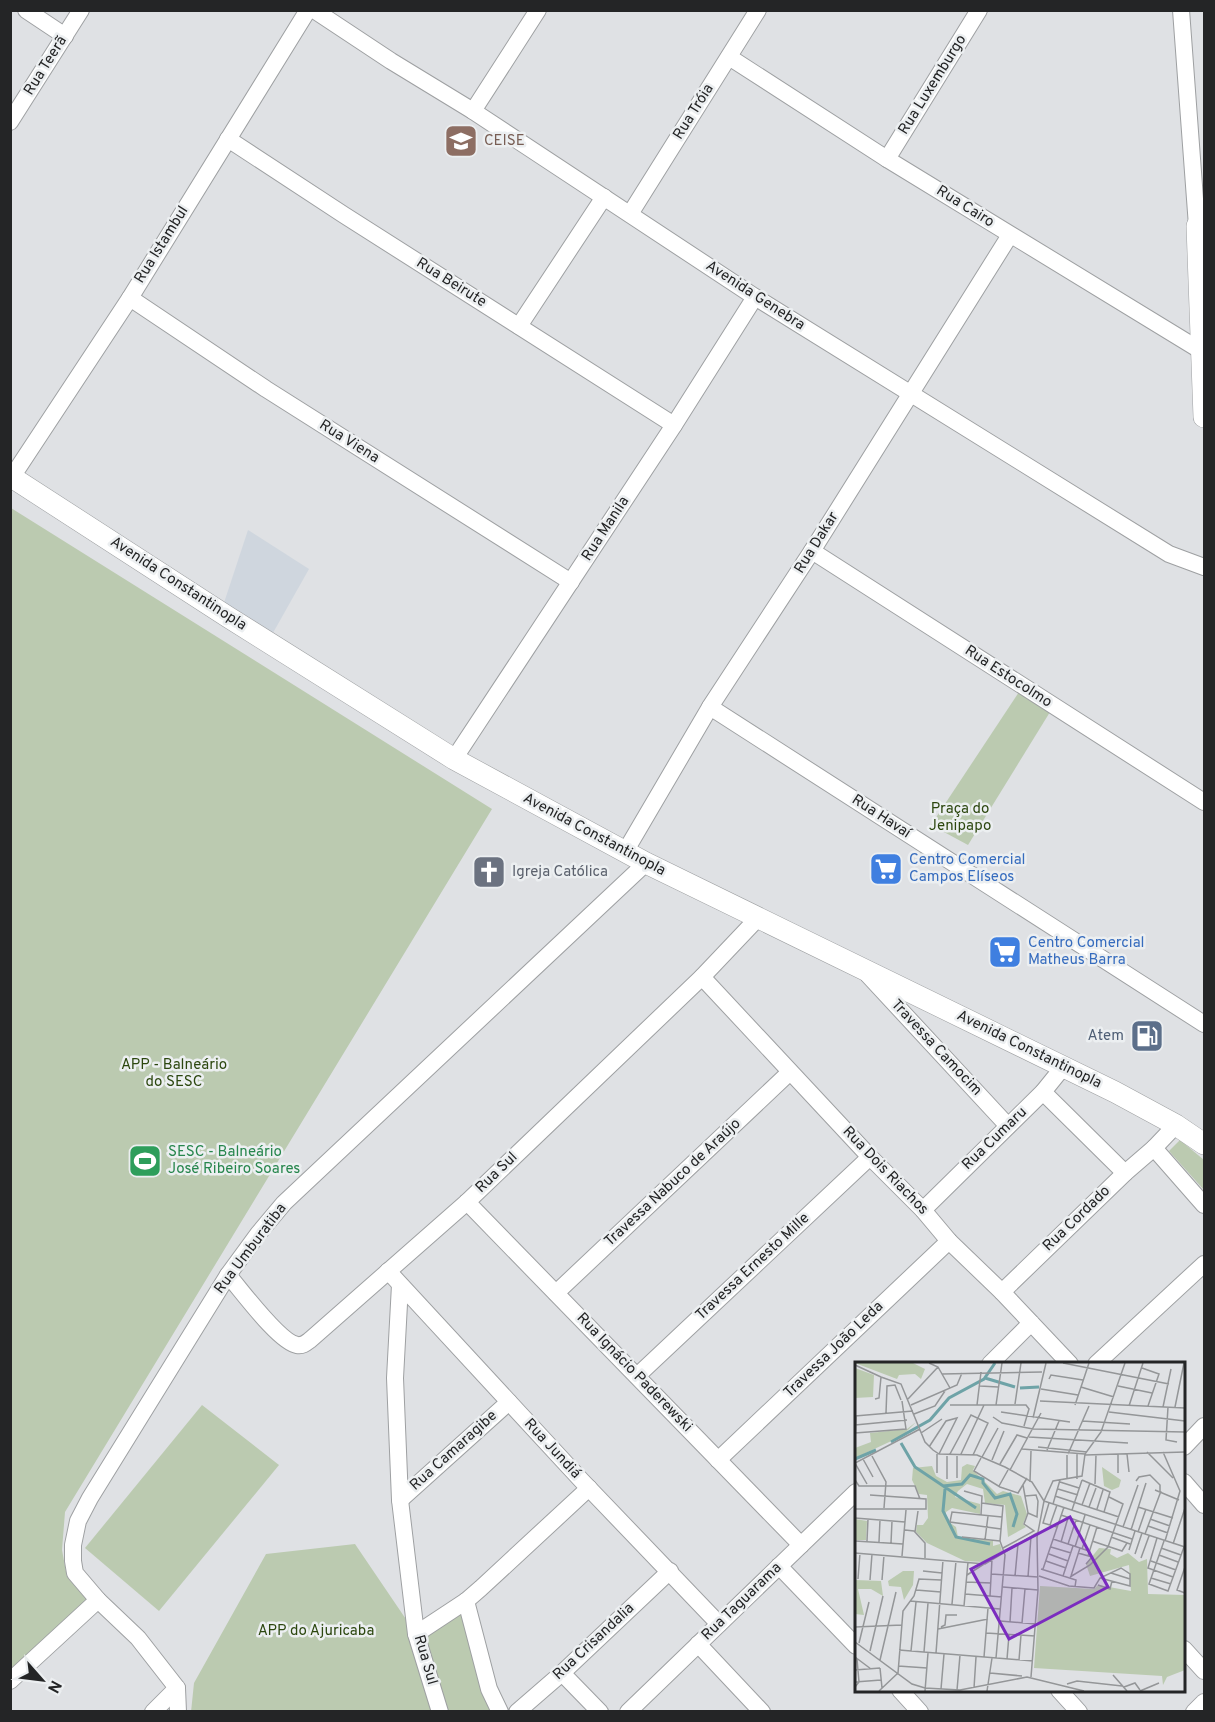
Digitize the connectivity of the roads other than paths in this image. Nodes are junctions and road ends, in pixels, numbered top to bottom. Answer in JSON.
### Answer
{"nodes":[{"id":1,"x":26,"y":10,"type":"edge"},
{"id":2,"x":81,"y":10,"type":"edge"},
{"id":3,"x":308,"y":10,"type":"edge"},
{"id":4,"x":314,"y":10,"type":"edge"},
{"id":5,"x":538,"y":10,"type":"edge"},
{"id":6,"x":758,"y":10,"type":"edge"},
{"id":7,"x":979,"y":10,"type":"edge"},
{"id":8,"x":1181,"y":10,"type":"edge"},
{"id":9,"x":65,"y":36,"type":"junction"},
{"id":10,"x":729,"y":57,"type":"junction"},
{"id":11,"x":473,"y":111,"type":"junction"},
{"id":12,"x":10,"y":122,"type":"edge"},
{"id":13,"x":228,"y":139,"type":"junction"},
{"id":14,"x":886,"y":159,"type":"junction"},
{"id":15,"x":604,"y":197,"type":"junction"},
{"id":16,"x":630,"y":214,"type":"junction"},
{"id":17,"x":1201,"y":220,"type":"edge"},
{"id":18,"x":1010,"y":235,"type":"junction"},
{"id":19,"x":754,"y":297,"type":"junction"},
{"id":20,"x":130,"y":298,"type":"junction"},
{"id":21,"x":519,"y":326,"type":"junction"},
{"id":22,"x":1203,"y":352,"type":"junction"},
{"id":23,"x":911,"y":393,"type":"junction"},
{"id":24,"x":1204,"y":417,"type":"edge"},
{"id":25,"x":674,"y":424,"type":"junction"},
{"id":26,"x":11,"y":476,"type":"edge"},
{"id":27,"x":812,"y":551,"type":"junction"},
{"id":28,"x":1204,"y":567,"type":"edge"},
{"id":29,"x":571,"y":582,"type":"junction"},
{"id":30,"x":710,"y":707,"type":"junction"},
{"id":31,"x":454,"y":759,"type":"junction"},
{"id":32,"x":1204,"y":802,"type":"edge"},
{"id":33,"x":625,"y":852,"type":"junction"},
{"id":34,"x":646,"y":863,"type":"junction"},
{"id":35,"x":758,"y":918,"type":"junction"},
{"id":36,"x":863,"y":970,"type":"junction"},
{"id":37,"x":702,"y":977,"type":"junction"},
{"id":38,"x":1204,"y":1024,"type":"edge"},
{"id":39,"x":1064,"y":1066,"type":"junction"},
{"id":40,"x":790,"y":1072,"type":"junction"},
{"id":41,"x":1043,"y":1092,"type":"junction"},
{"id":42,"x":1176,"y":1125,"type":"junction"},
{"id":43,"x":1008,"y":1126,"type":"junction"},
{"id":44,"x":1204,"y":1144,"type":"edge"},
{"id":45,"x":1154,"y":1148,"type":"junction"},
{"id":46,"x":870,"y":1157,"type":"junction"},
{"id":47,"x":1125,"y":1173,"type":"junction"},
{"id":48,"x":467,"y":1202,"type":"junction"},
{"id":49,"x":1204,"y":1205,"type":"edge"},
{"id":50,"x":923,"y":1210,"type":"junction"},
{"id":51,"x":949,"y":1240,"type":"junction"},
{"id":52,"x":1204,"y":1264,"type":"edge"},
{"id":53,"x":388,"y":1271,"type":"junction"},
{"id":54,"x":228,"y":1275,"type":"junction"},
{"id":55,"x":400,"y":1285,"type":"junction"},
{"id":56,"x":1002,"y":1292,"type":"junction"},
{"id":57,"x":556,"y":1293,"type":"junction"},
{"id":58,"x":1032,"y":1323,"type":"junction"},
{"id":59,"x":992,"y":1362,"type":"edge"},
{"id":60,"x":1068,"y":1362,"type":"edge"},
{"id":61,"x":1098,"y":1362,"type":"edge"},
{"id":62,"x":637,"y":1376,"type":"junction"},
{"id":63,"x":509,"y":1402,"type":"junction"},
{"id":64,"x":1204,"y":1426,"type":"edge"},
{"id":65,"x":1185,"y":1446,"type":"edge"},
{"id":66,"x":718,"y":1460,"type":"junction"},
{"id":67,"x":1185,"y":1483,"type":"edge"},
{"id":68,"x":589,"y":1488,"type":"junction"},
{"id":69,"x":855,"y":1493,"type":"edge"},
{"id":70,"x":400,"y":1500,"type":"junction"},
{"id":71,"x":1204,"y":1504,"type":"edge"},
{"id":72,"x":801,"y":1545,"type":"junction"},
{"id":73,"x":779,"y":1566,"type":"junction"},
{"id":74,"x":670,"y":1571,"type":"junction"},
{"id":75,"x":98,"y":1600,"type":"junction"},
{"id":76,"x":466,"y":1601,"type":"junction"},
{"id":77,"x":719,"y":1624,"type":"junction"},
{"id":78,"x":416,"y":1634,"type":"junction"},
{"id":79,"x":698,"y":1644,"type":"junction"},
{"id":80,"x":855,"y":1645,"type":"edge"},
{"id":81,"x":1185,"y":1650,"type":"edge"},
{"id":82,"x":1204,"y":1671,"type":"edge"},
{"id":83,"x":562,"y":1673,"type":"junction"},
{"id":84,"x":10,"y":1681,"type":"edge"},
{"id":85,"x":177,"y":1688,"type":"junction"},
{"id":86,"x":902,"y":1692,"type":"edge"},
{"id":87,"x":1061,"y":1692,"type":"edge"},
{"id":88,"x":1204,"y":1702,"type":"edge"},
{"id":89,"x":153,"y":1712,"type":"edge"},
{"id":90,"x":178,"y":1712,"type":"edge"},
{"id":91,"x":440,"y":1712,"type":"edge"},
{"id":92,"x":500,"y":1712,"type":"edge"},
{"id":93,"x":517,"y":1712,"type":"edge"},
{"id":94,"x":600,"y":1712,"type":"edge"},
{"id":95,"x":628,"y":1712,"type":"edge"},
{"id":96,"x":762,"y":1712,"type":"edge"},
{"id":97,"x":920,"y":1712,"type":"edge"},
{"id":98,"x":1079,"y":1712,"type":"edge"},
{"id":99,"x":1194,"y":1712,"type":"edge"}],
"edges":[{"from":1,"to":9,"type":"street"},
{"from":2,"to":9,"type":"street","name":"Rua Teerã"},
{"from":3,"to":13,"type":"street","name":"Rua Istambul"},
{"from":4,"to":11,"type":"street","name":"Avenida Genebra"},
{"from":5,"to":11,"type":"street"},
{"from":6,"to":10,"type":"street","name":"Rua Tróia"},
{"from":7,"to":14,"type":"street","name":"Rua Luxemburgo"},
{"from":8,"to":17,"type":"street"},
{"from":9,"to":12,"type":"street","name":"Rua Teerã"},
{"from":10,"to":14,"type":"street","name":"Rua Cairo"},
{"from":10,"to":16,"type":"street","name":"Rua Tróia"},
{"from":11,"to":15,"type":"street","name":"Avenida Genebra"},
{"from":13,"to":20,"type":"street","name":"Rua Istambul"},
{"from":13,"to":21,"type":"street","name":"Rua Beirute"},
{"from":14,"to":18,"type":"street","name":"Rua Cairo"},
{"from":15,"to":16,"type":"street","name":"Avenida Genebra"},
{"from":15,"to":21,"type":"street"},
{"from":16,"to":19,"type":"street","name":"Avenida Genebra"},
{"from":17,"to":22,"type":"street"},
{"from":18,"to":22,"type":"street","name":"Rua Cairo"},
{"from":18,"to":23,"type":"street","name":"Rua Dakar"},
{"from":19,"to":23,"type":"street","name":"Avenida Genebra"},
{"from":19,"to":25,"type":"street","name":"Rua Manila"},
{"from":20,"to":26,"type":"street","name":"Rua Istambul"},
{"from":20,"to":29,"type":"street","name":"Rua Viena"},
{"from":21,"to":25,"type":"street","name":"Rua Beirute"},
{"from":22,"to":24,"type":"street"},
{"from":23,"to":27,"type":"street","name":"Rua Dakar"},
{"from":23,"to":28,"type":"street","name":"Avenida Genebra"},
{"from":25,"to":29,"type":"street","name":"Rua Manila"},
{"from":26,"to":31,"type":"street","name":"Avenida Constantinopla"},
{"from":27,"to":30,"type":"street","name":"Rua Dakar"},
{"from":27,"to":32,"type":"street","name":"Rua Estocolmo"},
{"from":29,"to":31,"type":"street","name":"Rua Manila"},
{"from":30,"to":33,"type":"street","name":"Rua Dakar"},
{"from":30,"to":38,"type":"street","name":"Rua Havaí"},
{"from":31,"to":33,"type":"street","name":"Avenida Constantinopla"},
{"from":33,"to":34,"type":"street","name":"Avenida Constantinopla"},
{"from":34,"to":35,"type":"street","name":"Avenida Constantinopla"},
{"from":34,"to":54,"type":"street","name":"Rua Umburatiba"},
{"from":35,"to":36,"type":"street","name":"Avenida Constantinopla"},
{"from":35,"to":37,"type":"street","name":"Rua Sul"},
{"from":36,"to":39,"type":"street","name":"Avenida Constantinopla"},
{"from":36,"to":43,"type":"street","name":"Travessa Camocim"},
{"from":37,"to":40,"type":"street","name":"Rua Dois Riachos"},
{"from":37,"to":48,"type":"street","name":"Rua Sul"},
{"from":39,"to":41,"type":"street","name":"Rua Cumaru"},
{"from":39,"to":42,"type":"street","name":"Avenida Constantinopla"},
{"from":40,"to":46,"type":"street","name":"Rua Dois Riachos"},
{"from":40,"to":57,"type":"street","name":"Travessa Nabuco de Araújo"},
{"from":41,"to":43,"type":"street","name":"Rua Cumaru"},
{"from":41,"to":47,"type":"street"},
{"from":42,"to":44,"type":"street","name":"Avenida Constantinopla"},
{"from":42,"to":45,"type":"street","name":"Rua Cordado"},
{"from":43,"to":50,"type":"street","name":"Rua Cumaru"},
{"from":45,"to":47,"type":"street","name":"Rua Cordado"},
{"from":45,"to":49,"type":"street"},
{"from":46,"to":50,"type":"street","name":"Rua Dois Riachos"},
{"from":46,"to":62,"type":"street","name":"Travessa Ernesto Mille"},
{"from":47,"to":56,"type":"street","name":"Rua Cordado"},
{"from":48,"to":53,"type":"street","name":"Rua Sul"},
{"from":48,"to":57,"type":"street","name":"Rua Ignácio Paderewski"},
{"from":50,"to":51,"type":"street","name":"Rua Dois Riachos"},
{"from":51,"to":56,"type":"street","name":"Rua Dois Riachos"},
{"from":51,"to":66,"type":"street","name":"Travessa João Leda"},
{"from":52,"to":61,"type":"street"},
{"from":53,"to":54,"type":"street","name":"Rua Sul"},
{"from":53,"to":55,"type":"street","name":"Rua Jundiá"},
{"from":54,"to":75,"type":"street","name":"Rua Umburatiba"},
{"from":55,"to":63,"type":"street","name":"Rua Jundiá"},
{"from":55,"to":70,"type":"street","name":"Rua Sul"},
{"from":56,"to":58,"type":"street","name":"Rua Dois Riachos"},
{"from":57,"to":62,"type":"street","name":"Rua Ignácio Paderewski"},
{"from":58,"to":59,"type":"street"},
{"from":58,"to":60,"type":"street","name":"Rua Dois Riachos"},
{"from":62,"to":66,"type":"street","name":"Rua Ignácio Paderewski"},
{"from":63,"to":68,"type":"street","name":"Rua Jundiá"},
{"from":63,"to":70,"type":"street","name":"Rua Camaragibe"},
{"from":64,"to":65,"type":"street"},
{"from":66,"to":72,"type":"street","name":"Rua Ignácio Paderewski"},
{"from":67,"to":71,"type":"street"},
{"from":68,"to":74,"type":"street","name":"Rua Jundiá"},
{"from":68,"to":76,"type":"street"},
{"from":69,"to":72,"type":"street","name":"Rua Taguarama"},
{"from":70,"to":78,"type":"street","name":"Rua Sul"},
{"from":72,"to":73,"type":"street","name":"Rua Taguarama"},
{"from":73,"to":77,"type":"street","name":"Rua Taguarama"},
{"from":73,"to":80,"type":"street"},
{"from":74,"to":77,"type":"street","name":"Rua Jundiá"},
{"from":74,"to":83,"type":"street","name":"Rua Crisandalia"},
{"from":75,"to":84,"type":"street"},
{"from":75,"to":85,"type":"street","name":"Rua Umburatiba"},
{"from":76,"to":78,"type":"street"},
{"from":76,"to":92,"type":"street"},
{"from":77,"to":79,"type":"street","name":"Rua Taguarama"},
{"from":78,"to":91,"type":"street","name":"Rua Sul"},
{"from":79,"to":95,"type":"street","name":"Rua Taguarama"},
{"from":79,"to":96,"type":"street"},
{"from":81,"to":82,"type":"street"},
{"from":83,"to":93,"type":"street","name":"Rua Crisandalia"},
{"from":83,"to":94,"type":"street"},
{"from":85,"to":89,"type":"street"},
{"from":85,"to":90,"type":"street"},
{"from":86,"to":97,"type":"street"},
{"from":87,"to":98,"type":"street"},
{"from":88,"to":99,"type":"street"}]}
